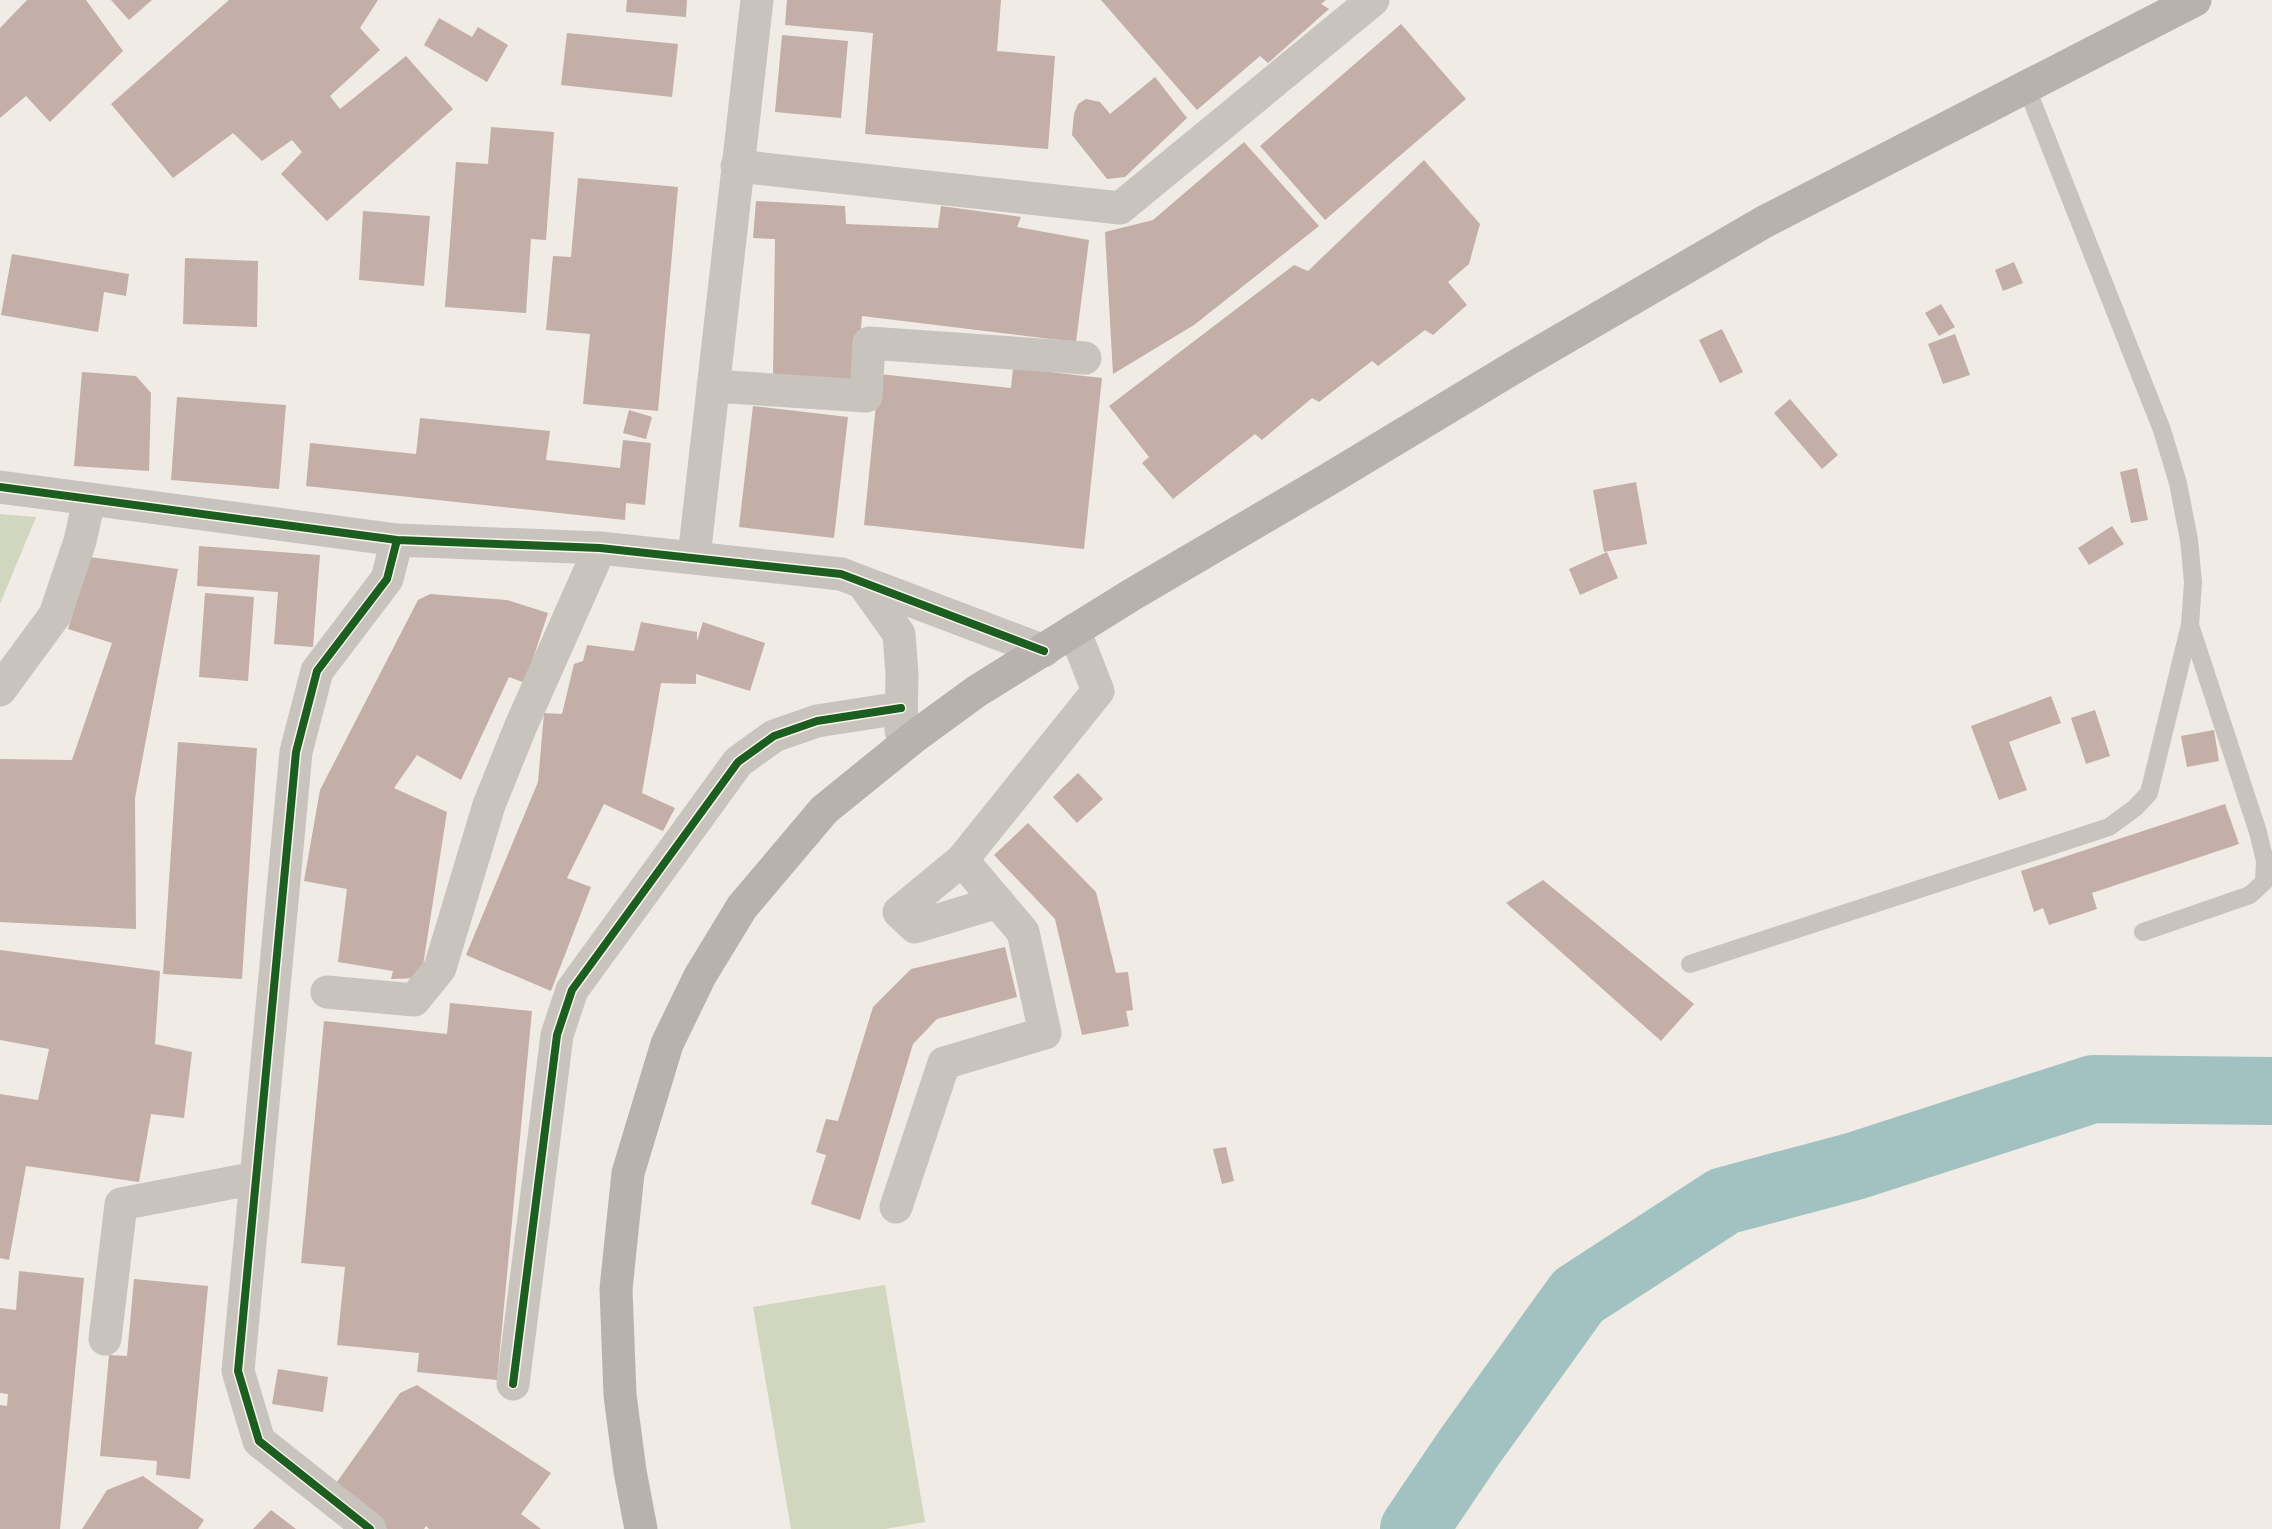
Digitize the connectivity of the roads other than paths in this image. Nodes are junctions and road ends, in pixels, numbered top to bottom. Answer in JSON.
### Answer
{"nodes":[{"id":1,"x":757,"y":0,"type":"edge"},
{"id":2,"x":1373,"y":0,"type":"edge"},
{"id":3,"x":2194,"y":0,"type":"edge"},
{"id":4,"x":2026,"y":86,"type":"junction"},
{"id":5,"x":737,"y":166,"type":"junction"},
{"id":6,"x":1085,"y":358,"type":"dead end"},
{"id":7,"x":713,"y":386,"type":"junction"},
{"id":8,"x":0,"y":487,"type":"edge"},
{"id":9,"x":89,"y":500,"type":"junction"},
{"id":10,"x":397,"y":540,"type":"junction"},
{"id":11,"x":600,"y":548,"type":"junction"},
{"id":12,"x":694,"y":557,"type":"junction"},
{"id":13,"x":862,"y":582,"type":"junction"},
{"id":14,"x":2190,"y":625,"type":"junction"},
{"id":15,"x":1074,"y":630,"type":"junction"},
{"id":16,"x":1044,"y":651,"type":"junction"},
{"id":17,"x":0,"y":690,"type":"edge"},
{"id":18,"x":901,"y":708,"type":"junction"},
{"id":19,"x":900,"y":748,"type":"junction"},
{"id":20,"x":962,"y":860,"type":"junction"},
{"id":21,"x":998,"y":902,"type":"junction"},
{"id":22,"x":2143,"y":932,"type":"dead end"},
{"id":23,"x":1690,"y":964,"type":"dead end"},
{"id":24,"x":327,"y":992,"type":"dead end"},
{"id":25,"x":256,"y":1179,"type":"junction"},
{"id":26,"x":896,"y":1206,"type":"dead end"},
{"id":27,"x":105,"y":1339,"type":"dead end"},
{"id":28,"x":513,"y":1384,"type":"dead end"},
{"id":29,"x":370,"y":1529,"type":"edge"},
{"id":30,"x":640,"y":1529,"type":"edge"}],
"edges":[{"from":1,"to":5,"type":"street"},
{"from":2,"to":5,"type":"street"},
{"from":3,"to":4,"type":"main road"},
{"from":4,"to":14,"type":"lane"},
{"from":4,"to":15,"type":"main road"},
{"from":5,"to":7,"type":"street"},
{"from":6,"to":7,"type":"street"},
{"from":7,"to":12,"type":"street"},
{"from":8,"to":9,"type":"street"},
{"from":9,"to":10,"type":"street"},
{"from":9,"to":17,"type":"street"},
{"from":10,"to":11,"type":"street"},
{"from":10,"to":25,"type":"street"},
{"from":11,"to":12,"type":"street"},
{"from":11,"to":24,"type":"street"},
{"from":12,"to":13,"type":"street"},
{"from":13,"to":16,"type":"street"},
{"from":13,"to":18,"type":"street"},
{"from":14,"to":22,"type":"lane"},
{"from":14,"to":23,"type":"lane"},
{"from":15,"to":16,"type":"main road"},
{"from":15,"to":20,"type":"street"},
{"from":16,"to":19,"type":"main road"},
{"from":18,"to":19,"type":"street"},
{"from":18,"to":28,"type":"street"},
{"from":19,"to":30,"type":"main road"},
{"from":20,"to":21,"type":"street"},
{"from":20,"to":21,"type":"street"},
{"from":21,"to":26,"type":"street"},
{"from":25,"to":27,"type":"street"},
{"from":25,"to":29,"type":"street"}]}
